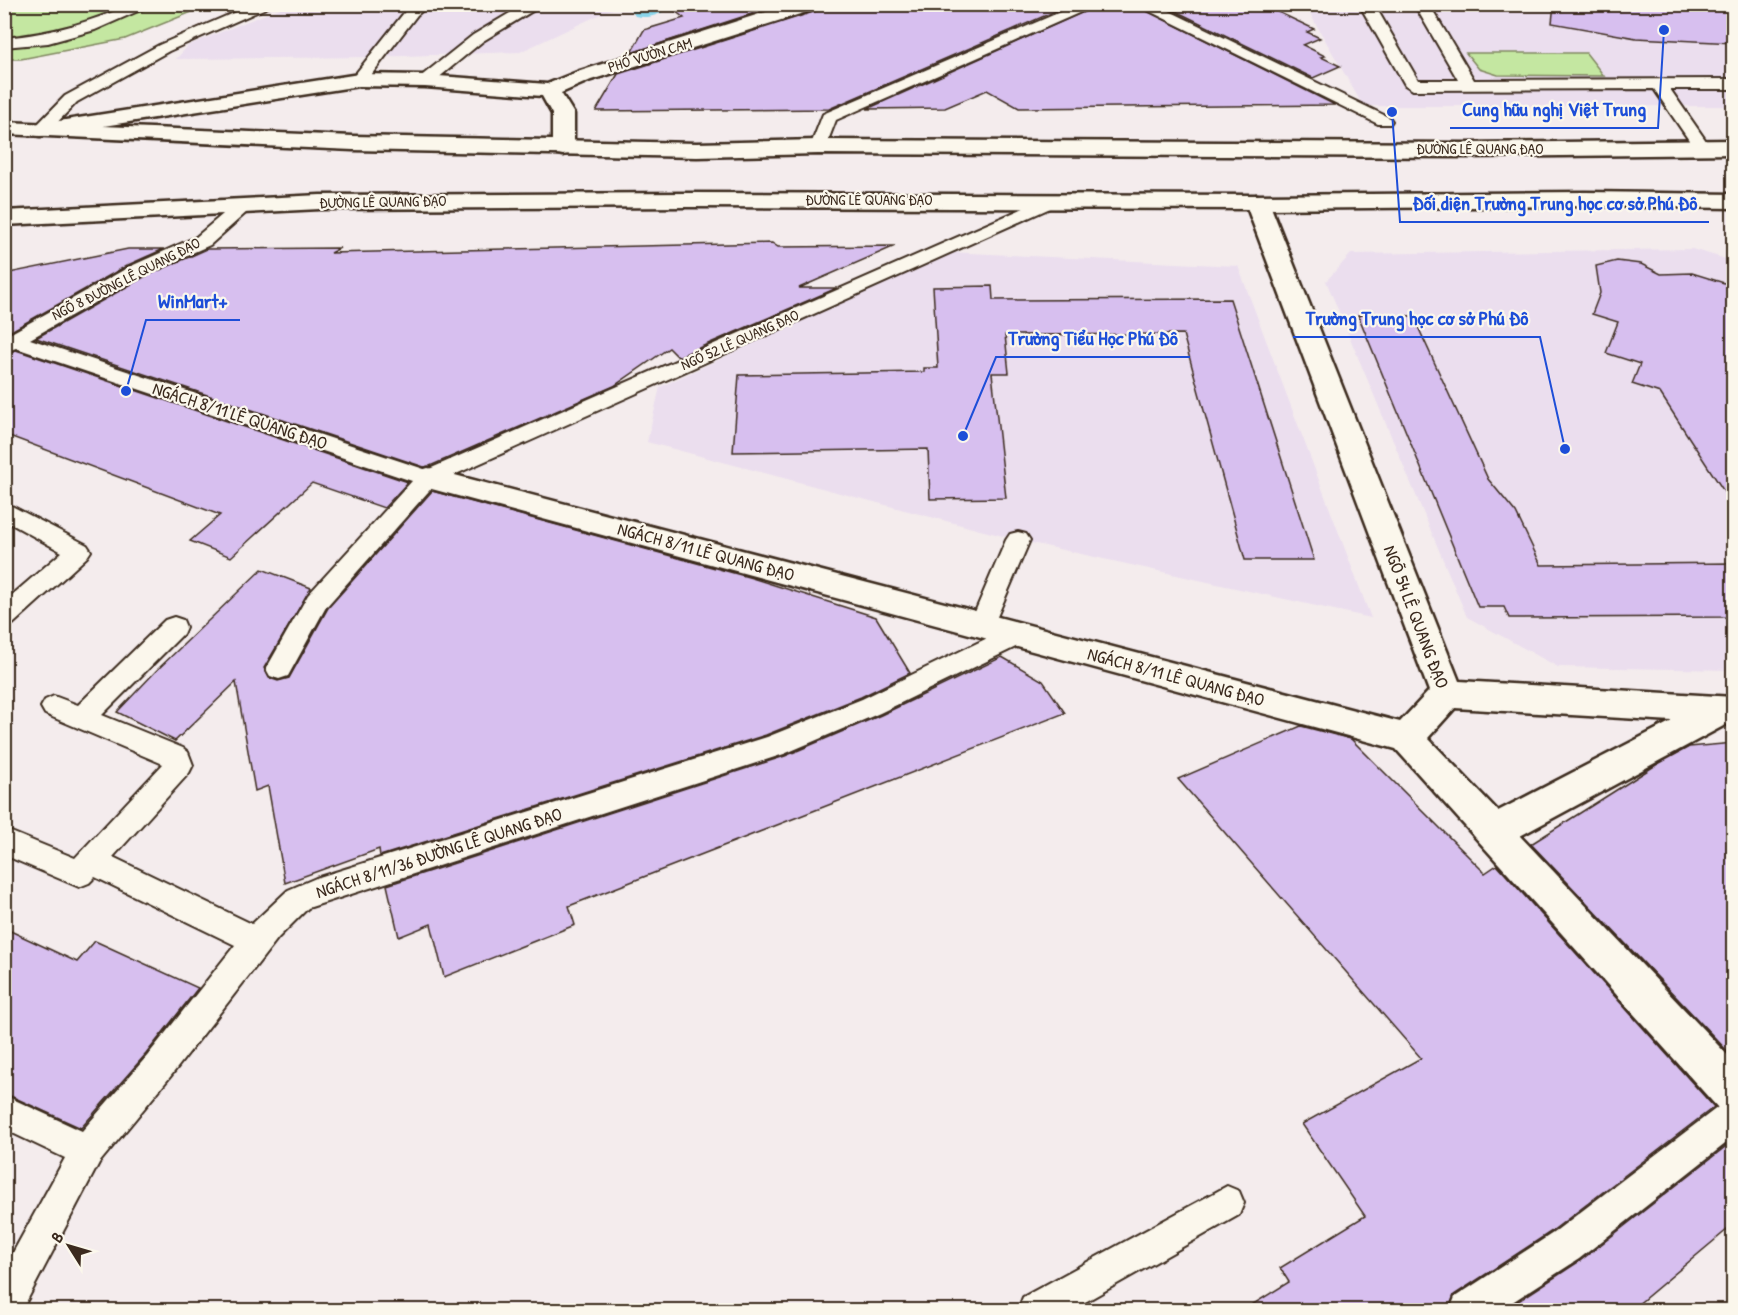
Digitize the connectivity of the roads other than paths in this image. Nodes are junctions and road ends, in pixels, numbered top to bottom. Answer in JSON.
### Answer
{"nodes":[{"id":1,"x":147,"y":4,"type":"edge"},
{"id":2,"x":268,"y":4,"type":"edge"},
{"id":3,"x":423,"y":4,"type":"edge"},
{"id":4,"x":537,"y":4,"type":"edge"},
{"id":5,"x":812,"y":4,"type":"edge"},
{"id":6,"x":1092,"y":4,"type":"edge"},
{"id":7,"x":1142,"y":4,"type":"edge"},
{"id":8,"x":1366,"y":4,"type":"edge"},
{"id":9,"x":1421,"y":4,"type":"edge"},
{"id":10,"x":4,"y":43,"type":"edge"},
{"id":11,"x":359,"y":80,"type":"junction"},
{"id":12,"x":425,"y":81,"type":"junction"},
{"id":13,"x":1658,"y":84,"type":"junction"},
{"id":14,"x":1734,"y":84,"type":"edge"},
{"id":15,"x":1469,"y":85,"type":"junction"},
{"id":16,"x":549,"y":90,"type":"junction"},
{"id":17,"x":1384,"y":121,"type":"dead end"},
{"id":18,"x":4,"y":128,"type":"edge"},
{"id":19,"x":40,"y":130,"type":"junction"},
{"id":20,"x":818,"y":147,"type":"junction"},
{"id":21,"x":1734,"y":147,"type":"edge"},
{"id":22,"x":563,"y":148,"type":"junction"},
{"id":23,"x":1703,"y":148,"type":"junction"},
{"id":24,"x":1051,"y":201,"type":"junction"},
{"id":25,"x":1734,"y":201,"type":"edge"},
{"id":26,"x":1257,"y":202,"type":"junction"},
{"id":27,"x":242,"y":207,"type":"junction"},
{"id":28,"x":4,"y":218,"type":"edge"},
{"id":29,"x":9,"y":343,"type":"edge"},
{"id":30,"x":428,"y":478,"type":"junction"},
{"id":31,"x":4,"y":510,"type":"edge"},
{"id":32,"x":1018,"y":540,"type":"dead end"},
{"id":33,"x":4,"y":617,"type":"edge"},
{"id":34,"x":981,"y":626,"type":"junction"},
{"id":35,"x":174,"y":627,"type":"dead end"},
{"id":36,"x":1017,"y":635,"type":"junction"},
{"id":37,"x":279,"y":669,"type":"dead end"},
{"id":38,"x":1447,"y":694,"type":"junction"},
{"id":39,"x":54,"y":707,"type":"dead end"},
{"id":40,"x":1728,"y":711,"type":"edge"},
{"id":41,"x":82,"y":718,"type":"junction"},
{"id":42,"x":1407,"y":738,"type":"junction"},
{"id":43,"x":1493,"y":832,"type":"junction"},
{"id":44,"x":4,"y":841,"type":"edge"},
{"id":45,"x":91,"y":861,"type":"junction"},
{"id":46,"x":257,"y":941,"type":"junction"},
{"id":47,"x":1734,"y":1094,"type":"edge"},
{"id":48,"x":4,"y":1111,"type":"edge"},
{"id":49,"x":1734,"y":1116,"type":"edge"},
{"id":50,"x":87,"y":1151,"type":"junction"},
{"id":51,"x":1227,"y":1203,"type":"dead end"},
{"id":52,"x":4,"y":1307,"type":"edge"},
{"id":53,"x":1036,"y":1311,"type":"edge"},
{"id":54,"x":1468,"y":1311,"type":"edge"}],
"edges":[{"from":1,"to":10,"type":"lane"},
{"from":2,"to":19,"type":"lane"},
{"from":3,"to":11,"type":"lane"},
{"from":4,"to":12,"type":"lane"},
{"from":5,"to":16,"type":"main road","name":"PHỐ VƯỜN CAM"},
{"from":6,"to":20,"type":"lane"},
{"from":7,"to":17,"type":"lane"},
{"from":8,"to":15,"type":"lane"},
{"from":9,"to":15,"type":"lane"},
{"from":11,"to":12,"type":"main road"},
{"from":11,"to":19,"type":"main road"},
{"from":12,"to":16,"type":"main road"},
{"from":13,"to":14,"type":"lane"},
{"from":13,"to":15,"type":"lane"},
{"from":13,"to":23,"type":"lane"},
{"from":16,"to":22,"type":"main road"},
{"from":18,"to":19,"type":"main road"},
{"from":19,"to":22,"type":"main road","name":"ĐƯỜNG LÊ QUANG ĐẠO"},
{"from":20,"to":22,"type":"main road","name":"ĐƯỜNG LÊ QUANG ĐẠO"},
{"from":20,"to":23,"type":"main road","name":"ĐƯỜNG LÊ QUANG ĐẠO"},
{"from":21,"to":23,"type":"main road","name":"ĐƯỜNG LÊ QUANG ĐẠO"},
{"from":24,"to":26,"type":"main road","name":"ĐƯỜNG LÊ QUANG ĐẠO"},
{"from":24,"to":27,"type":"main road","name":"ĐƯỜNG LÊ QUANG ĐẠO"},
{"from":24,"to":30,"type":"lane","name":"NGÕ 52 LÊ QUANG ĐẠO"},
{"from":25,"to":26,"type":"main road","name":"ĐƯỜNG LÊ QUANG ĐẠO"},
{"from":26,"to":38,"type":"main road","name":"NGÕ 54 LÊ QUANG ĐẠO"},
{"from":27,"to":28,"type":"main road","name":"ĐƯỜNG LÊ QUANG ĐẠO"},
{"from":27,"to":29,"type":"lane","name":"NGÕ 8 ĐƯỜNG LÊ QUANG ĐẠO"},
{"from":29,"to":30,"type":"lane","name":"NGÁCH 8/11 LÊ QUANG ĐẠO"},
{"from":30,"to":34,"type":"main road","name":"NGÁCH 8/11 LÊ QUANG ĐẠO"},
{"from":30,"to":37,"type":"lane"},
{"from":31,"to":33,"type":"lane"},
{"from":32,"to":34,"type":"lane"},
{"from":34,"to":36,"type":"main road","name":"NGÁCH 8/11 LÊ QUANG ĐẠO"},
{"from":35,"to":41,"type":"lane"},
{"from":36,"to":42,"type":"main road","name":"NGÁCH 8/11 LÊ QUANG ĐẠO"},
{"from":36,"to":46,"type":"lane","name":"NGÁCH 8/11/36 ĐƯỜNG LÊ QUANG ĐẠO"},
{"from":38,"to":40,"type":"main road"},
{"from":38,"to":42,"type":"main road","name":"NGÕ 54 LÊ QUANG ĐẠO"},
{"from":39,"to":41,"type":"lane"},
{"from":40,"to":43,"type":"main road"},
{"from":41,"to":45,"type":"lane"},
{"from":42,"to":43,"type":"main road"},
{"from":43,"to":47,"type":"main road"},
{"from":44,"to":45,"type":"lane"},
{"from":45,"to":46,"type":"lane"},
{"from":46,"to":50,"type":"lane","name":"NGÁCH 8/11/36 ĐƯỜNG LÊ QUANG ĐẠO"},
{"from":48,"to":50,"type":"lane"},
{"from":49,"to":54,"type":"lane"},
{"from":50,"to":52,"type":"lane","name":"NGÁCH 8/11/36 ĐƯỜNG LÊ QUANG ĐẠO"},
{"from":51,"to":53,"type":"lane"}]}
